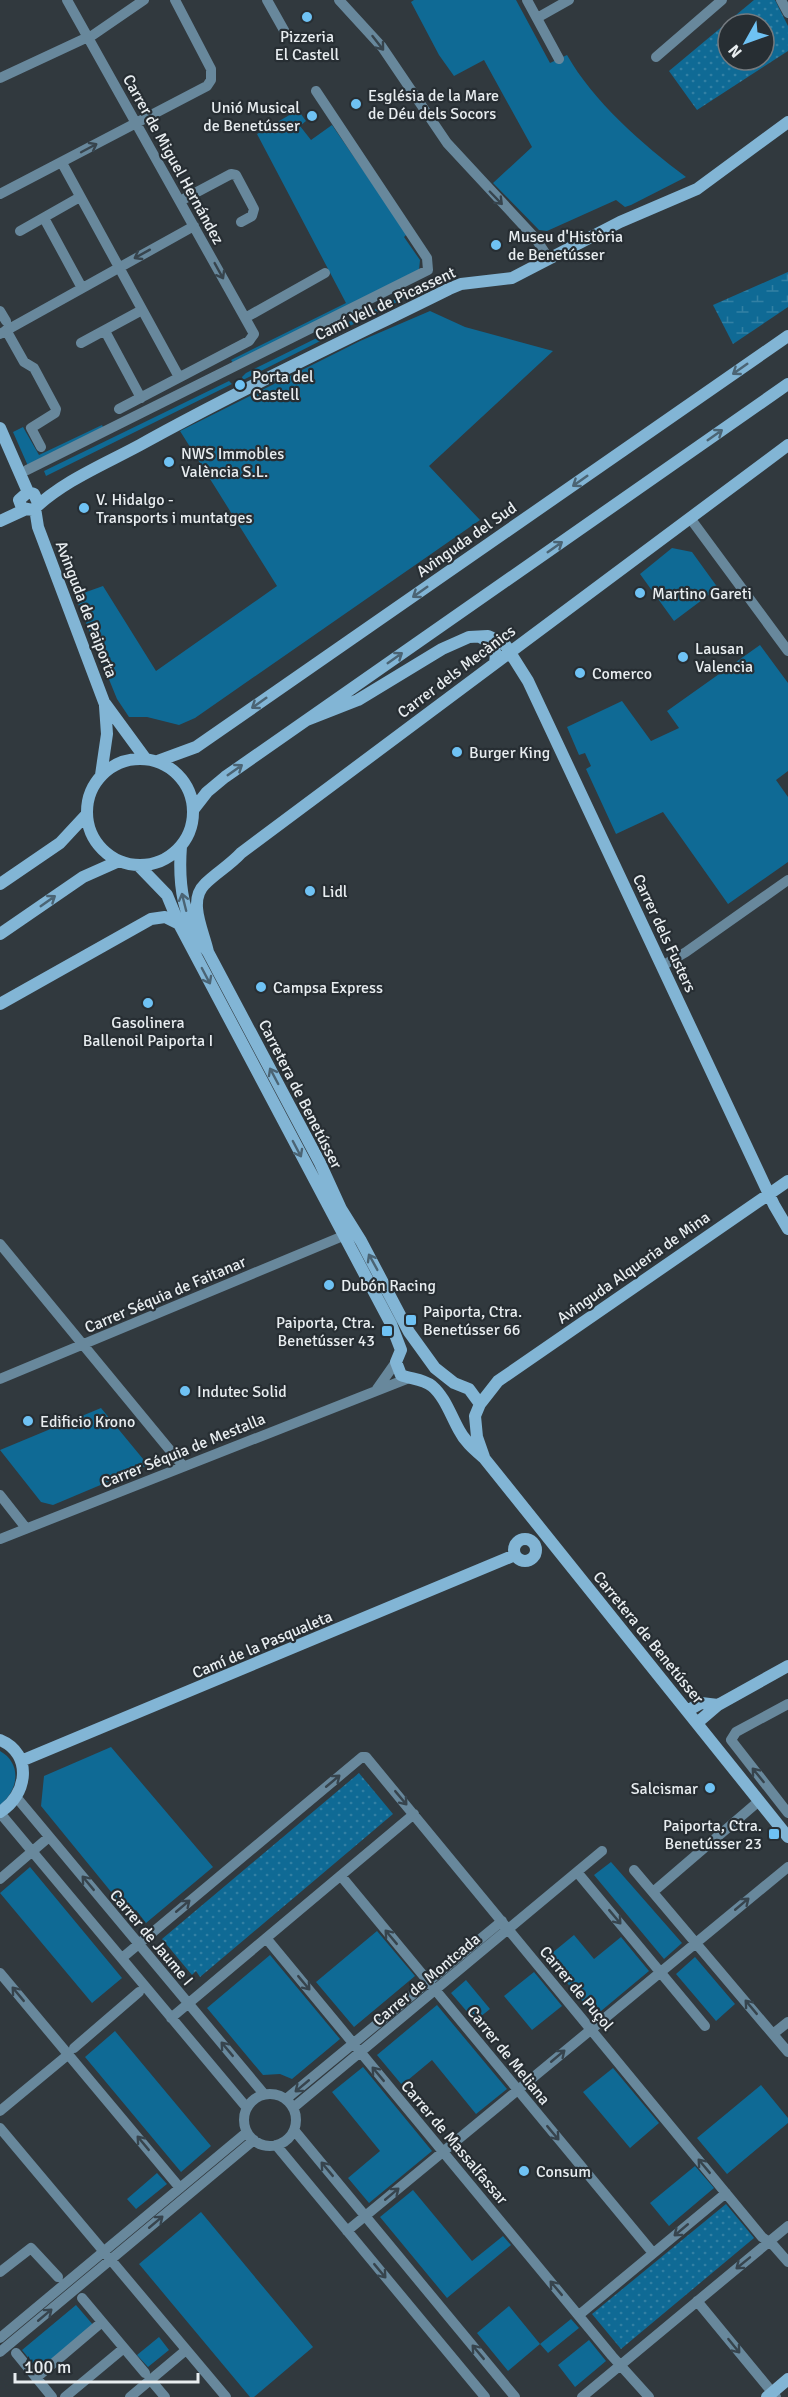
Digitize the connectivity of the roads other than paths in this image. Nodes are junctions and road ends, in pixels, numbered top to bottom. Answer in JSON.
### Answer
{"nodes":[{"id":1,"x":67,"y":0,"type":"edge"},
{"id":2,"x":144,"y":0,"type":"edge"},
{"id":3,"x":175,"y":0,"type":"edge"},
{"id":4,"x":267,"y":0,"type":"edge"},
{"id":5,"x":339,"y":0,"type":"edge"},
{"id":6,"x":527,"y":0,"type":"edge"},
{"id":7,"x":569,"y":0,"type":"edge"},
{"id":8,"x":722,"y":0,"type":"edge"},
{"id":9,"x":781,"y":0,"type":"edge"},
{"id":10,"x":788,"y":13,"type":"edge"},
{"id":11,"x":537,"y":18,"type":"junction"},
{"id":12,"x":285,"y":32,"type":"dead end"},
{"id":13,"x":91,"y":36,"type":"junction"},
{"id":14,"x":656,"y":57,"type":"dead end"},
{"id":15,"x":559,"y":59,"type":"dead end"},
{"id":16,"x":0,"y":78,"type":"edge"},
{"id":17,"x":316,"y":91,"type":"dead end"},
{"id":18,"x":788,"y":122,"type":"edge"},
{"id":19,"x":137,"y":124,"type":"junction"},
{"id":20,"x":62,"y":163,"type":"junction"},
{"id":21,"x":0,"y":194,"type":"edge"},
{"id":22,"x":80,"y":197,"type":"junction"},
{"id":23,"x":180,"y":201,"type":"junction"},
{"id":24,"x":44,"y":218,"type":"junction"},
{"id":25,"x":241,"y":222,"type":"dead end"},
{"id":26,"x":194,"y":226,"type":"junction"},
{"id":27,"x":20,"y":231,"type":"dead end"},
{"id":28,"x":549,"y":259,"type":"junction"},
{"id":29,"x":119,"y":267,"type":"junction"},
{"id":30,"x":325,"y":273,"type":"dead end"},
{"id":31,"x":82,"y":288,"type":"junction"},
{"id":32,"x":142,"y":310,"type":"junction"},
{"id":33,"x":0,"y":311,"type":"edge"},
{"id":34,"x":245,"y":318,"type":"junction"},
{"id":35,"x":4,"y":328,"type":"edge"},
{"id":36,"x":105,"y":331,"type":"junction"},
{"id":37,"x":788,"y":336,"type":"edge"},
{"id":38,"x":81,"y":344,"type":"dead end"},
{"id":39,"x":179,"y":377,"type":"junction"},
{"id":40,"x":788,"y":384,"type":"edge"},
{"id":41,"x":141,"y":398,"type":"junction"},
{"id":42,"x":119,"y":409,"type":"dead end"},
{"id":43,"x":0,"y":428,"type":"edge"},
{"id":44,"x":788,"y":445,"type":"edge"},
{"id":45,"x":41,"y":447,"type":"dead end"},
{"id":46,"x":23,"y":472,"type":"junction"},
{"id":47,"x":28,"y":503,"type":"junction"},
{"id":48,"x":4,"y":518,"type":"edge"},
{"id":49,"x":690,"y":518,"type":"junction"},
{"id":50,"x":479,"y":636,"type":"junction"},
{"id":51,"x":510,"y":651,"type":"junction"},
{"id":52,"x":788,"y":651,"type":"edge"},
{"id":53,"x":495,"y":663,"type":"junction"},
{"id":54,"x":104,"y":702,"type":"junction"},
{"id":55,"x":307,"y":720,"type":"junction"},
{"id":56,"x":145,"y":758,"type":"junction"},
{"id":57,"x":158,"y":761,"type":"junction"},
{"id":58,"x":101,"y":775,"type":"junction"},
{"id":59,"x":193,"y":810,"type":"junction"},
{"id":60,"x":86,"y":815,"type":"junction"},
{"id":61,"x":182,"y":846,"type":"junction"},
{"id":62,"x":119,"y":861,"type":"junction"},
{"id":63,"x":138,"y":866,"type":"junction"},
{"id":64,"x":788,"y":880,"type":"edge"},
{"id":65,"x":0,"y":884,"type":"edge"},
{"id":66,"x":179,"y":924,"type":"junction"},
{"id":67,"x":0,"y":934,"type":"edge"},
{"id":68,"x":208,"y":952,"type":"junction"},
{"id":69,"x":662,"y":966,"type":"junction"},
{"id":70,"x":0,"y":1004,"type":"edge"},
{"id":71,"x":788,"y":1181,"type":"edge"},
{"id":72,"x":769,"y":1194,"type":"junction"},
{"id":73,"x":788,"y":1229,"type":"edge"},
{"id":74,"x":342,"y":1236,"type":"junction"},
{"id":75,"x":0,"y":1244,"type":"edge"},
{"id":76,"x":83,"y":1344,"type":"junction"},
{"id":77,"x":401,"y":1350,"type":"junction"},
{"id":78,"x":420,"y":1350,"type":"junction"},
{"id":79,"x":396,"y":1362,"type":"junction"},
{"id":80,"x":409,"y":1378,"type":"junction"},
{"id":81,"x":0,"y":1379,"type":"edge"},
{"id":82,"x":498,"y":1381,"type":"junction"},
{"id":83,"x":378,"y":1389,"type":"junction"},
{"id":84,"x":469,"y":1389,"type":"junction"},
{"id":85,"x":480,"y":1404,"type":"junction"},
{"id":86,"x":475,"y":1416,"type":"junction"},
{"id":87,"x":454,"y":1417,"type":"junction"},
{"id":88,"x":484,"y":1458,"type":"junction"},
{"id":89,"x":183,"y":1466,"type":"junction"},
{"id":90,"x":0,"y":1495,"type":"edge"},
{"id":91,"x":26,"y":1528,"type":"junction"},
{"id":92,"x":546,"y":1535,"type":"junction"},
{"id":93,"x":0,"y":1539,"type":"edge"},
{"id":94,"x":788,"y":1666,"type":"edge"},
{"id":95,"x":718,"y":1704,"type":"junction"},
{"id":96,"x":788,"y":1704,"type":"edge"},
{"id":97,"x":687,"y":1711,"type":"junction"},
{"id":98,"x":697,"y":1723,"type":"junction"},
{"id":99,"x":0,"y":1740,"type":"edge"},
{"id":100,"x":21,"y":1761,"type":"junction"},
{"id":101,"x":17,"y":1798,"type":"junction"},
{"id":102,"x":759,"y":1801,"type":"junction"},
{"id":103,"x":0,"y":1813,"type":"edge"},
{"id":104,"x":788,"y":1813,"type":"edge"},
{"id":105,"x":414,"y":1814,"type":"junction"},
{"id":106,"x":50,"y":1837,"type":"junction"},
{"id":107,"x":788,"y":1837,"type":"edge"},
{"id":108,"x":602,"y":1851,"type":"dead end"},
{"id":109,"x":32,"y":1852,"type":"junction"},
{"id":110,"x":788,"y":1867,"type":"edge"},
{"id":111,"x":634,"y":1870,"type":"dead end"},
{"id":112,"x":577,"y":1872,"type":"junction"},
{"id":113,"x":341,"y":1876,"type":"junction"},
{"id":114,"x":0,"y":1879,"type":"edge"},
{"id":115,"x":653,"y":1892,"type":"junction"},
{"id":116,"x":505,"y":1925,"type":"junction"},
{"id":117,"x":266,"y":1938,"type":"junction"},
{"id":118,"x":697,"y":1941,"type":"junction"},
{"id":119,"x":139,"y":1944,"type":"junction"},
{"id":120,"x":122,"y":1958,"type":"junction"},
{"id":121,"x":660,"y":1972,"type":"junction"},
{"id":122,"x":0,"y":1973,"type":"edge"},
{"id":123,"x":432,"y":1986,"type":"junction"},
{"id":124,"x":139,"y":1992,"type":"dead end"},
{"id":125,"x":189,"y":2004,"type":"junction"},
{"id":126,"x":171,"y":2018,"type":"junction"},
{"id":127,"x":788,"y":2022,"type":"edge"},
{"id":128,"x":705,"y":2026,"type":"dead end"},
{"id":129,"x":591,"y":2029,"type":"junction"},
{"id":130,"x":774,"y":2034,"type":"junction"},
{"id":131,"x":353,"y":2043,"type":"junction"},
{"id":132,"x":74,"y":2048,"type":"dead end"},
{"id":133,"x":361,"y":2052,"type":"junction"},
{"id":134,"x":788,"y":2052,"type":"edge"},
{"id":135,"x":64,"y":2058,"type":"dead end"},
{"id":136,"x":518,"y":2090,"type":"junction"},
{"id":137,"x":264,"y":2094,"type":"junction"},
{"id":138,"x":290,"y":2104,"type":"junction"},
{"id":139,"x":247,"y":2108,"type":"junction"},
{"id":140,"x":0,"y":2111,"type":"edge"},
{"id":141,"x":0,"y":2128,"type":"edge"},
{"id":142,"x":294,"y":2130,"type":"junction"},
{"id":143,"x":251,"y":2136,"type":"junction"},
{"id":144,"x":276,"y":2145,"type":"junction"},
{"id":145,"x":443,"y":2151,"type":"junction"},
{"id":146,"x":180,"y":2188,"type":"junction"},
{"id":147,"x":726,"y":2193,"type":"junction"},
{"id":148,"x":366,"y":2216,"type":"junction"},
{"id":149,"x":788,"y":2226,"type":"edge"},
{"id":150,"x":347,"y":2231,"type":"junction"},
{"id":151,"x":769,"y":2242,"type":"junction"},
{"id":152,"x":653,"y":2253,"type":"junction"},
{"id":153,"x":108,"y":2256,"type":"junction"},
{"id":154,"x":788,"y":2262,"type":"edge"},
{"id":155,"x":0,"y":2272,"type":"edge"},
{"id":156,"x":57,"y":2277,"type":"dead end"},
{"id":157,"x":0,"y":2283,"type":"edge"},
{"id":158,"x":82,"y":2298,"type":"dead end"},
{"id":159,"x":697,"y":2301,"type":"junction"},
{"id":160,"x":579,"y":2315,"type":"junction"},
{"id":161,"x":102,"y":2322,"type":"junction"},
{"id":162,"x":0,"y":2338,"type":"edge"},
{"id":163,"x":124,"y":2348,"type":"junction"},
{"id":164,"x":186,"y":2350,"type":"junction"},
{"id":165,"x":0,"y":2352,"type":"edge"},
{"id":166,"x":16,"y":2353,"type":"dead end"},
{"id":167,"x":622,"y":2364,"type":"junction"},
{"id":168,"x":145,"y":2373,"type":"dead end"},
{"id":169,"x":36,"y":2378,"type":"junction"},
{"id":170,"x":788,"y":2379,"type":"edge"},
{"id":171,"x":154,"y":2384,"type":"dead end"},
{"id":172,"x":772,"y":2396,"type":"edge"},
{"id":173,"x":52,"y":2397,"type":"edge"},
{"id":174,"x":65,"y":2397,"type":"edge"},
{"id":175,"x":130,"y":2397,"type":"edge"},
{"id":176,"x":165,"y":2397,"type":"edge"},
{"id":177,"x":226,"y":2397,"type":"edge"},
{"id":178,"x":485,"y":2397,"type":"edge"},
{"id":179,"x":515,"y":2397,"type":"edge"},
{"id":180,"x":582,"y":2397,"type":"edge"},
{"id":181,"x":650,"y":2397,"type":"edge"}],
"edges":[{"from":1,"to":13,"type":"street","name":"Carrer de Miguel Hernández"},
{"from":2,"to":13,"type":"street"},
{"from":3,"to":19,"type":"street"},
{"from":4,"to":12,"type":"street"},
{"from":5,"to":28,"type":"street","one_way":true},
{"from":6,"to":11,"type":"street"},
{"from":7,"to":11,"type":"street"},
{"from":8,"to":14,"type":"street"},
{"from":9,"to":10,"type":"street"},
{"from":11,"to":15,"type":"street"},
{"from":13,"to":16,"type":"street"},
{"from":13,"to":19,"type":"street","name":"Carrer de Miguel Hernández"},
{"from":17,"to":46,"type":"street"},
{"from":18,"to":28,"type":"street","name":"Camí Vell de Picassent"},
{"from":20,"to":19,"type":"street","one_way":true},
{"from":19,"to":23,"type":"street","name":"Carrer de Miguel Hernández"},
{"from":20,"to":21,"type":"street"},
{"from":20,"to":22,"type":"street"},
{"from":22,"to":24,"type":"street"},
{"from":22,"to":29,"type":"street"},
{"from":23,"to":25,"type":"street"},
{"from":23,"to":26,"type":"street","name":"Carrer de Miguel Hernández"},
{"from":24,"to":27,"type":"street"},
{"from":24,"to":31,"type":"street"},
{"from":26,"to":29,"type":"street","one_way":true},
{"from":26,"to":34,"type":"street","name":"Carrer de Miguel Hernández","one_way":true},
{"from":28,"to":47,"type":"street","name":"Camí Vell de Picassent"},
{"from":29,"to":31,"type":"street"},
{"from":29,"to":32,"type":"street"},
{"from":30,"to":34,"type":"street"},
{"from":31,"to":35,"type":"street"},
{"from":32,"to":36,"type":"street"},
{"from":32,"to":39,"type":"street"},
{"from":33,"to":35,"type":"street"},
{"from":34,"to":39,"type":"street","name":"Carrer de Miguel Hernández"},
{"from":35,"to":45,"type":"street"},
{"from":36,"to":38,"type":"street"},
{"from":36,"to":41,"type":"street"},
{"from":37,"to":57,"type":"street","name":"Avinguda del Sud","one_way":true},
{"from":39,"to":41,"type":"street"},
{"from":55,"to":40,"type":"street","one_way":true},
{"from":41,"to":42,"type":"street"},
{"from":43,"to":46,"type":"street","name":"Avinguda de Paiporta"},
{"from":44,"to":49,"type":"street","name":"Carrer dels Mecànics"},
{"from":46,"to":47,"type":"street","name":"Avinguda de Paiporta"},
{"from":47,"to":48,"type":"street","name":"Camí Vell de Picassent"},
{"from":47,"to":54,"type":"street","name":"Avinguda de Paiporta"},
{"from":49,"to":51,"type":"street","name":"Carrer dels Mecànics"},
{"from":49,"to":52,"type":"street"},
{"from":50,"to":51,"type":"street"},
{"from":50,"to":53,"type":"street"},
{"from":50,"to":55,"type":"street"},
{"from":51,"to":53,"type":"street","name":"Carrer dels Mecànics"},
{"from":51,"to":69,"type":"street","name":"Carrer dels Fusters"},
{"from":53,"to":68,"type":"street","name":"Carrer dels Mecànics"},
{"from":54,"to":56,"type":"street"},
{"from":54,"to":58,"type":"street"},
{"from":59,"to":55,"type":"street","one_way":true},
{"from":56,"to":57,"type":"street"},
{"from":56,"to":58,"type":"street"},
{"from":57,"to":59,"type":"street"},
{"from":58,"to":60,"type":"street"},
{"from":59,"to":61,"type":"street"},
{"from":60,"to":62,"type":"street"},
{"from":60,"to":65,"type":"street"},
{"from":61,"to":63,"type":"street"},
{"from":68,"to":61,"type":"street","name":"Carretera de Benetússer","one_way":true},
{"from":62,"to":63,"type":"street"},
{"from":67,"to":62,"type":"street","one_way":true},
{"from":63,"to":66,"type":"street","name":"Carretera de Benetússer"},
{"from":64,"to":69,"type":"street"},
{"from":66,"to":70,"type":"street"},
{"from":66,"to":74,"type":"street","name":"Carretera de Benetússer","one_way":true},
{"from":78,"to":68,"type":"street","name":"Carretera de Benetússer","one_way":true},
{"from":69,"to":72,"type":"street","name":"Carrer dels Fusters"},
{"from":71,"to":72,"type":"street","name":"Avinguda Alqueria de Mina"},
{"from":72,"to":73,"type":"street","name":"Carrer dels Fusters"},
{"from":72,"to":82,"type":"street","name":"Avinguda Alqueria de Mina"},
{"from":74,"to":76,"type":"street","name":"Carrer Séquia de Faitanar"},
{"from":74,"to":77,"type":"street","name":"Carretera de Benetússer"},
{"from":75,"to":76,"type":"street"},
{"from":76,"to":81,"type":"street","name":"Carrer Séquia de Faitanar"},
{"from":76,"to":89,"type":"street"},
{"from":77,"to":78,"type":"street"},
{"from":77,"to":79,"type":"street"},
{"from":78,"to":84,"type":"street","name":"Carretera de Benetússer"},
{"from":79,"to":80,"type":"street","name":"Carretera de Benetússer"},
{"from":79,"to":83,"type":"street"},
{"from":80,"to":83,"type":"street","name":"Carrer Séquia de Mestalla"},
{"from":80,"to":87,"type":"street","name":"Carretera de Benetússer"},
{"from":82,"to":84,"type":"street","name":"Avinguda Alqueria de Mina"},
{"from":82,"to":85,"type":"street","name":"Avinguda Alqueria de Mina"},
{"from":83,"to":89,"type":"street","name":"Carrer Séquia de Mestalla"},
{"from":84,"to":85,"type":"street","name":"Carretera de Benetússer"},
{"from":85,"to":86,"type":"street"},
{"from":86,"to":87,"type":"street"},
{"from":86,"to":88,"type":"street","name":"Carretera de Benetússer"},
{"from":87,"to":88,"type":"street","name":"Carretera de Benetússer"},
{"from":88,"to":92,"type":"street","name":"Carretera de Benetússer"},
{"from":89,"to":91,"type":"street","name":"Carrer Séquia de Mestalla"},
{"from":90,"to":91,"type":"street"},
{"from":91,"to":93,"type":"street","name":"Carrer Séquia de Mestalla"},
{"from":92,"to":97,"type":"street","name":"Carretera de Benetússer"},
{"from":92,"to":100,"type":"street","name":"Camí de la Pasqualeta"},
{"from":94,"to":95,"type":"street"},
{"from":95,"to":97,"type":"street"},
{"from":95,"to":98,"type":"street"},
{"from":104,"to":96,"type":"street","one_way":true},
{"from":97,"to":98,"type":"street","name":"Carretera de Benetússer"},
{"from":98,"to":102,"type":"street","name":"Carretera de Benetússer"},
{"from":99,"to":100,"type":"street"},
{"from":100,"to":101,"type":"street"},
{"from":101,"to":103,"type":"street"},
{"from":101,"to":106,"type":"street","name":"Carrer de Jaume I"},
{"from":102,"to":107,"type":"street","name":"Carretera de Benetússer"},
{"from":102,"to":115,"type":"street"},
{"from":103,"to":109,"type":"street"},
{"from":105,"to":113,"type":"street"},
{"from":105,"to":116,"type":"street","name":"Carrer de Puçol"},
{"from":119,"to":105,"type":"street","name":"Carrer de Puçol","one_way":true},
{"from":106,"to":109,"type":"street"},
{"from":119,"to":106,"type":"street","name":"Carrer de Jaume I","one_way":true},
{"from":108,"to":112,"type":"street","name":"Carrer de Montcada"},
{"from":109,"to":114,"type":"street"},
{"from":109,"to":120,"type":"street"},
{"from":118,"to":110,"type":"street","one_way":true},
{"from":111,"to":115,"type":"street"},
{"from":112,"to":116,"type":"street","name":"Carrer de Montcada"},
{"from":112,"to":121,"type":"street","one_way":true},
{"from":113,"to":117,"type":"street"},
{"from":123,"to":113,"type":"street","name":"Carrer de Meliana","one_way":true},
{"from":115,"to":118,"type":"street"},
{"from":116,"to":123,"type":"street","name":"Carrer de Montcada"},
{"from":116,"to":129,"type":"street","name":"Carrer de Puçol"},
{"from":117,"to":125,"type":"street"},
{"from":117,"to":131,"type":"street","name":"Carrer de Massalfassar","one_way":true},
{"from":118,"to":121,"type":"street"},
{"from":130,"to":118,"type":"street","one_way":true},
{"from":119,"to":120,"type":"street"},
{"from":119,"to":125,"type":"street","name":"Carrer de Jaume I"},
{"from":120,"to":126,"type":"street"},
{"from":121,"to":128,"type":"street"},
{"from":121,"to":129,"type":"street"},
{"from":146,"to":122,"type":"street","one_way":true},
{"from":123,"to":131,"type":"street","name":"Carrer de Montcada"},
{"from":123,"to":133,"type":"street","name":"Carrer de Montcada"},
{"from":123,"to":136,"type":"street","name":"Carrer de Meliana"},
{"from":124,"to":132,"type":"street"},
{"from":125,"to":126,"type":"street"},
{"from":137,"to":125,"type":"street","name":"Carrer de Jaume I","one_way":true},
{"from":126,"to":139,"type":"street"},
{"from":127,"to":130,"type":"street"},
{"from":136,"to":129,"type":"street","one_way":true},
{"from":147,"to":129,"type":"street","name":"Carrer de Puçol","one_way":true},
{"from":130,"to":134,"type":"street"},
{"from":131,"to":133,"type":"street","name":"Carrer de Massalfassar"},
{"from":131,"to":138,"type":"street","name":"Carrer de Montcada","one_way":true},
{"from":133,"to":138,"type":"street","name":"Carrer de Montcada"},
{"from":145,"to":133,"type":"street","name":"Carrer de Massalfassar","one_way":true},
{"from":135,"to":140,"type":"street"},
{"from":136,"to":145,"type":"street"},
{"from":136,"to":152,"type":"street","name":"Carrer de Meliana","one_way":true},
{"from":137,"to":138,"type":"street"},
{"from":137,"to":139,"type":"street"},
{"from":138,"to":142,"type":"street"},
{"from":139,"to":143,"type":"street"},
{"from":141,"to":153,"type":"street"},
{"from":142,"to":144,"type":"street"},
{"from":148,"to":142,"type":"street","one_way":true},
{"from":143,"to":144,"type":"street"},
{"from":143,"to":146,"type":"street"},
{"from":153,"to":143,"type":"street","one_way":true},
{"from":144,"to":150,"type":"street"},
{"from":148,"to":145,"type":"street","one_way":true},
{"from":160,"to":145,"type":"street","name":"Carrer de Massalfassar","one_way":true},
{"from":146,"to":153,"type":"street"},
{"from":147,"to":151,"type":"street","name":"Carrer de Puçol"},
{"from":147,"to":152,"type":"street","one_way":true},
{"from":148,"to":150,"type":"street"},
{"from":179,"to":148,"type":"street","one_way":true},
{"from":149,"to":151,"type":"street"},
{"from":150,"to":178,"type":"street","one_way":true},
{"from":151,"to":154,"type":"street","name":"Carrer de Puçol"},
{"from":151,"to":159,"type":"street","one_way":true},
{"from":152,"to":160,"type":"street"},
{"from":153,"to":162,"type":"street"},
{"from":153,"to":164,"type":"street"},
{"from":165,"to":153,"type":"street","one_way":true},
{"from":155,"to":156,"type":"street"},
{"from":155,"to":157,"type":"street"},
{"from":158,"to":161,"type":"street"},
{"from":159,"to":167,"type":"street"},
{"from":159,"to":172,"type":"street","one_way":true},
{"from":160,"to":167,"type":"street","name":"Carrer de Massalfassar"},
{"from":161,"to":163,"type":"street"},
{"from":161,"to":169,"type":"street"},
{"from":163,"to":168,"type":"street"},
{"from":163,"to":174,"type":"street"},
{"from":164,"to":175,"type":"street"},
{"from":164,"to":177,"type":"street"},
{"from":166,"to":169,"type":"street"},
{"from":167,"to":180,"type":"street"},
{"from":167,"to":181,"type":"street","name":"Carrer de Massalfassar"},
{"from":169,"to":173,"type":"street"},
{"from":170,"to":172,"type":"street"},
{"from":171,"to":176,"type":"street"}]}
